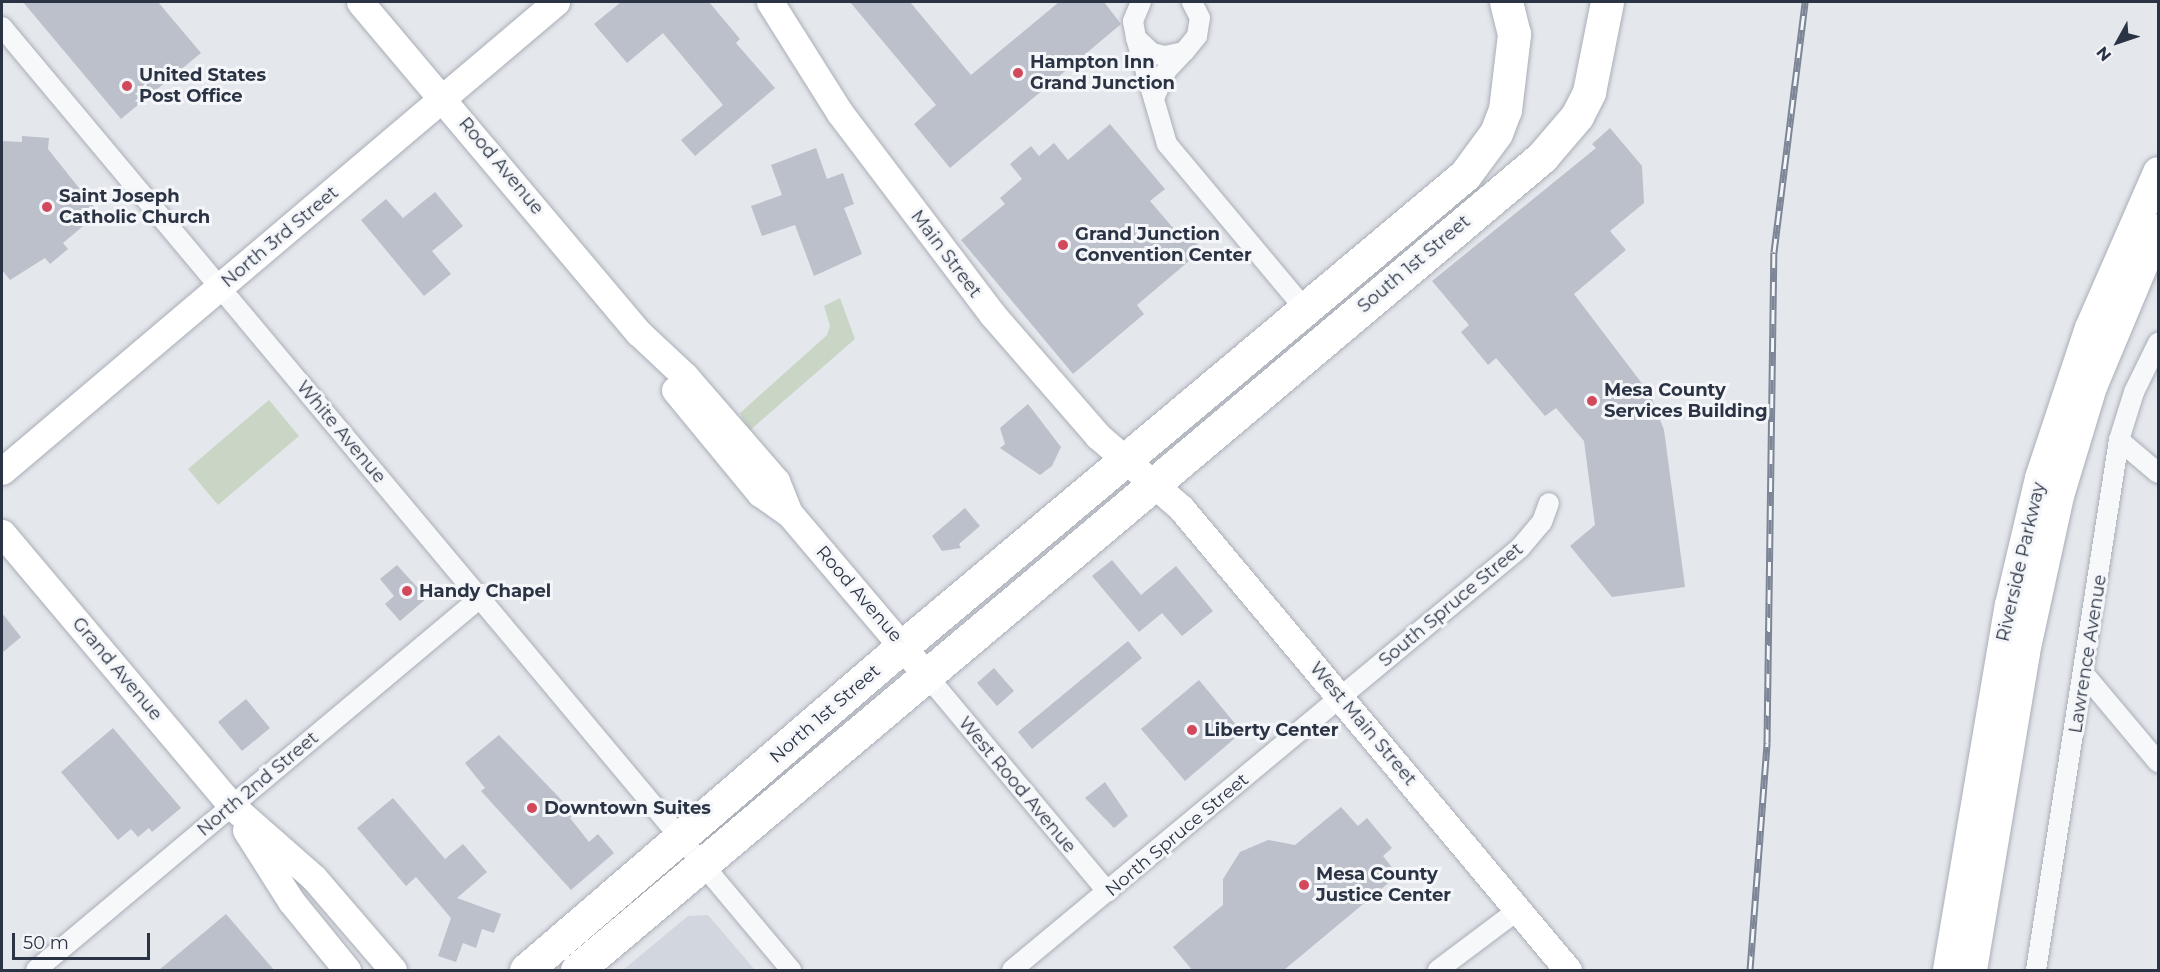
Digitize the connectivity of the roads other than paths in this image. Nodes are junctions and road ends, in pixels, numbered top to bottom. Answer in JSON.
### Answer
{"nodes":[{"id":1,"x":360,"y":2,"type":"edge"},
{"id":2,"x":556,"y":2,"type":"edge"},
{"id":3,"x":770,"y":2,"type":"edge"},
{"id":4,"x":1141,"y":2,"type":"edge"},
{"id":5,"x":1192,"y":2,"type":"edge"},
{"id":6,"x":1211,"y":2,"type":"edge"},
{"id":7,"x":1506,"y":2,"type":"edge"},
{"id":8,"x":1607,"y":2,"type":"edge"},
{"id":9,"x":1133,"y":20,"type":"edge"},
{"id":10,"x":1200,"y":24,"type":"junction"},
{"id":11,"x":2,"y":27,"type":"edge"},
{"id":12,"x":1184,"y":52,"type":"junction"},
{"id":13,"x":1155,"y":96,"type":"junction"},
{"id":14,"x":445,"y":99,"type":"junction"},
{"id":15,"x":2158,"y":172,"type":"edge"},
{"id":16,"x":2158,"y":230,"type":"edge"},
{"id":17,"x":219,"y":287,"type":"junction"},
{"id":18,"x":1306,"y":310,"type":"junction"},
{"id":19,"x":2158,"y":343,"type":"edge"},
{"id":20,"x":2119,"y":440,"type":"junction"},
{"id":21,"x":1126,"y":459,"type":"junction"},
{"id":22,"x":2,"y":471,"type":"edge"},
{"id":23,"x":2158,"y":473,"type":"edge"},
{"id":24,"x":1152,"y":482,"type":"junction"},
{"id":25,"x":1549,"y":503,"type":"dead end"},
{"id":26,"x":2,"y":533,"type":"edge"},
{"id":27,"x":480,"y":598,"type":"junction"},
{"id":28,"x":903,"y":646,"type":"junction"},
{"id":29,"x":2085,"y":675,"type":"junction"},
{"id":30,"x":927,"y":676,"type":"junction"},
{"id":31,"x":1341,"y":698,"type":"junction"},
{"id":32,"x":2158,"y":762,"type":"edge"},
{"id":33,"x":232,"y":806,"type":"junction"},
{"id":34,"x":680,"y":838,"type":"junction"},
{"id":35,"x":702,"y":865,"type":"junction"},
{"id":36,"x":1108,"y":892,"type":"junction"},
{"id":37,"x":1518,"y":909,"type":"junction"},
{"id":38,"x":36,"y":970,"type":"edge"},
{"id":39,"x":347,"y":970,"type":"edge"},
{"id":40,"x":393,"y":970,"type":"edge"},
{"id":41,"x":526,"y":970,"type":"edge"},
{"id":42,"x":577,"y":970,"type":"edge"},
{"id":43,"x":791,"y":970,"type":"edge"},
{"id":44,"x":1012,"y":970,"type":"edge"},
{"id":45,"x":1438,"y":970,"type":"edge"},
{"id":46,"x":1568,"y":970,"type":"edge"},
{"id":47,"x":1948,"y":970,"type":"edge"},
{"id":48,"x":1972,"y":970,"type":"edge"},
{"id":49,"x":2036,"y":970,"type":"edge"}],
"edges":[{"from":1,"to":14,"type":"street","name":"Rood Avenue"},
{"from":2,"to":14,"type":"street","name":"North 3rd Street"},
{"from":3,"to":21,"type":"street","name":"Main Street"},
{"from":4,"to":9,"type":"street"},
{"from":5,"to":10,"type":"street"},
{"from":6,"to":10,"type":"street"},
{"from":7,"to":18,"type":"highway","name":"South 1st Street"},
{"from":8,"to":24,"type":"highway","name":"South 1st Street"},
{"from":9,"to":12,"type":"street"},
{"from":9,"to":13,"type":"street"},
{"from":10,"to":12,"type":"street"},
{"from":11,"to":17,"type":"street","name":"White Avenue"},
{"from":12,"to":13,"type":"street"},
{"from":13,"to":18,"type":"street"},
{"from":14,"to":17,"type":"street","name":"North 3rd Street"},
{"from":14,"to":28,"type":"street","name":"Rood Avenue"},
{"from":15,"to":47,"type":"main road","name":"Riverside Parkway"},
{"from":16,"to":48,"type":"main road","name":"Riverside Parkway"},
{"from":17,"to":22,"type":"street","name":"North 3rd Street"},
{"from":17,"to":27,"type":"street","name":"White Avenue"},
{"from":18,"to":21,"type":"highway","name":"South 1st Street"},
{"from":19,"to":20,"type":"street","name":"Lawrence Avenue"},
{"from":20,"to":23,"type":"street"},
{"from":20,"to":29,"type":"street","name":"Lawrence Avenue"},
{"from":21,"to":24,"type":"street","name":"Main Street"},
{"from":21,"to":28,"type":"highway","name":"North 1st Street"},
{"from":24,"to":30,"type":"highway","name":"North 1st Street"},
{"from":24,"to":31,"type":"street","name":"West Main Street"},
{"from":25,"to":31,"type":"street","name":"South Spruce Street"},
{"from":26,"to":33,"type":"street","name":"Grand Avenue"},
{"from":27,"to":33,"type":"street","name":"North 2nd Street"},
{"from":27,"to":34,"type":"street","name":"White Avenue"},
{"from":28,"to":30,"type":"street","name":"Rood Avenue"},
{"from":28,"to":34,"type":"highway","name":"North 1st Street"},
{"from":29,"to":32,"type":"street"},
{"from":29,"to":49,"type":"street","name":"Lawrence Avenue"},
{"from":30,"to":35,"type":"highway","name":"North 1st Street"},
{"from":30,"to":36,"type":"street","name":"West Rood Avenue"},
{"from":31,"to":36,"type":"street","name":"North Spruce Street"},
{"from":31,"to":37,"type":"street","name":"West Main Street"},
{"from":33,"to":38,"type":"street","name":"North 2nd Street"},
{"from":33,"to":39,"type":"street","name":"Grand Avenue"},
{"from":33,"to":40,"type":"street","name":"Grand Avenue"},
{"from":34,"to":35,"type":"street","name":"White Avenue"},
{"from":34,"to":41,"type":"highway","name":"North 1st Street"},
{"from":35,"to":42,"type":"highway","name":"North 1st Street"},
{"from":35,"to":43,"type":"street","name":"White Avenue"},
{"from":36,"to":44,"type":"street","name":"North Spruce Street"},
{"from":37,"to":45,"type":"street"},
{"from":37,"to":46,"type":"street","name":"West Main Street"}]}
